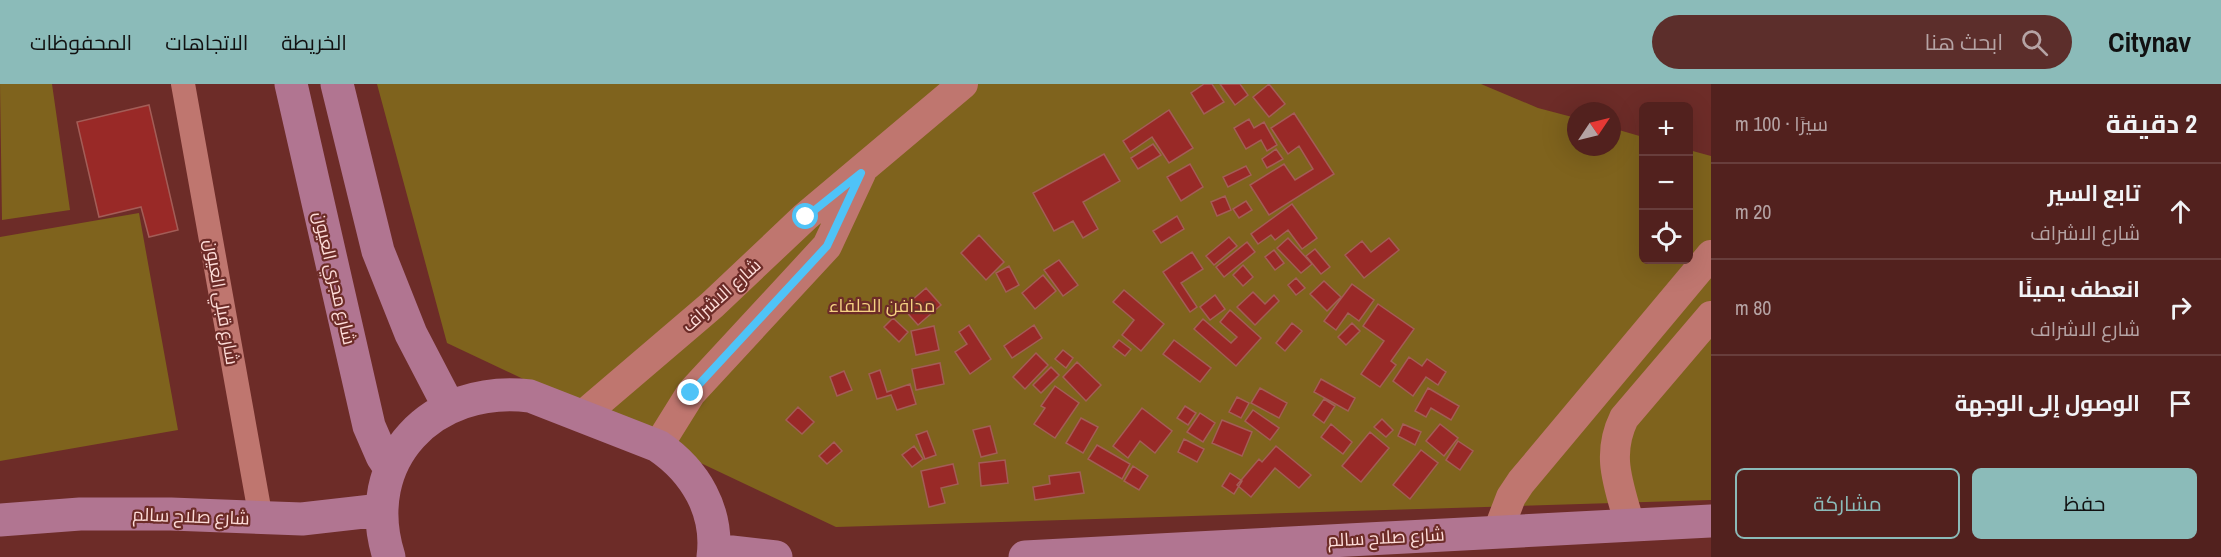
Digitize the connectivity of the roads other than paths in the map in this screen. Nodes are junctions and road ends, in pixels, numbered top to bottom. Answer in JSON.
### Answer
{"nodes":[{"id":1,"x":183,"y":84,"type":"edge"},
{"id":2,"x":291,"y":84,"type":"edge"},
{"id":3,"x":337,"y":84,"type":"edge"},
{"id":4,"x":963,"y":84,"type":"edge"},
{"id":5,"x":861,"y":173,"type":"junction"},
{"id":6,"x":1711,"y":255,"type":"edge"},
{"id":7,"x":1711,"y":316,"type":"edge"},
{"id":8,"x":449,"y":407,"type":"junction"},
{"id":9,"x":582,"y":416,"type":"junction"},
{"id":10,"x":658,"y":446,"type":"junction"},
{"id":11,"x":390,"y":468,"type":"junction"},
{"id":12,"x":381,"y":510,"type":"junction"},
{"id":13,"x":261,"y":519,"type":"junction"},
{"id":14,"x":0,"y":520,"type":"edge"},
{"id":15,"x":1711,"y":521,"type":"edge"},
{"id":16,"x":1630,"y":526,"type":"junction"},
{"id":17,"x":1498,"y":531,"type":"junction"},
{"id":18,"x":714,"y":554,"type":"edge"},
{"id":19,"x":389,"y":557,"type":"edge"},
{"id":20,"x":776,"y":557,"type":"edge"},
{"id":21,"x":1025,"y":557,"type":"edge"}],
"edges":[{"from":1,"to":13,"type":"street","name":"شارع قبلي العيون"},
{"from":2,"to":11,"type":"main road","name":"شارع مجري العيون"},
{"from":3,"to":8,"type":"main road"},
{"from":4,"to":5,"type":"street","name":"شارع الاشراف"},
{"from":5,"to":9,"type":"street","name":"شارع الاشراف"},
{"from":5,"to":10,"type":"street","name":"شارع الاشراف"},
{"from":6,"to":17,"type":"street"},
{"from":7,"to":16,"type":"street"},
{"from":8,"to":9,"type":"main road"},
{"from":8,"to":11,"type":"main road"},
{"from":9,"to":10,"type":"main road"},
{"from":10,"to":18,"type":"main road"},
{"from":11,"to":12,"type":"main road"},
{"from":12,"to":13,"type":"main road","name":"شارع صلاح سالم"},
{"from":12,"to":19,"type":"main road"},
{"from":13,"to":14,"type":"main road","name":"شارع صلاح سالم"},
{"from":15,"to":16,"type":"main road","name":"شارع صلاح سالم"},
{"from":16,"to":17,"type":"main road","name":"شارع صلاح سالم"},
{"from":17,"to":21,"type":"main road","name":"شارع صلاح سالم"},
{"from":18,"to":20,"type":"main road"}]}
